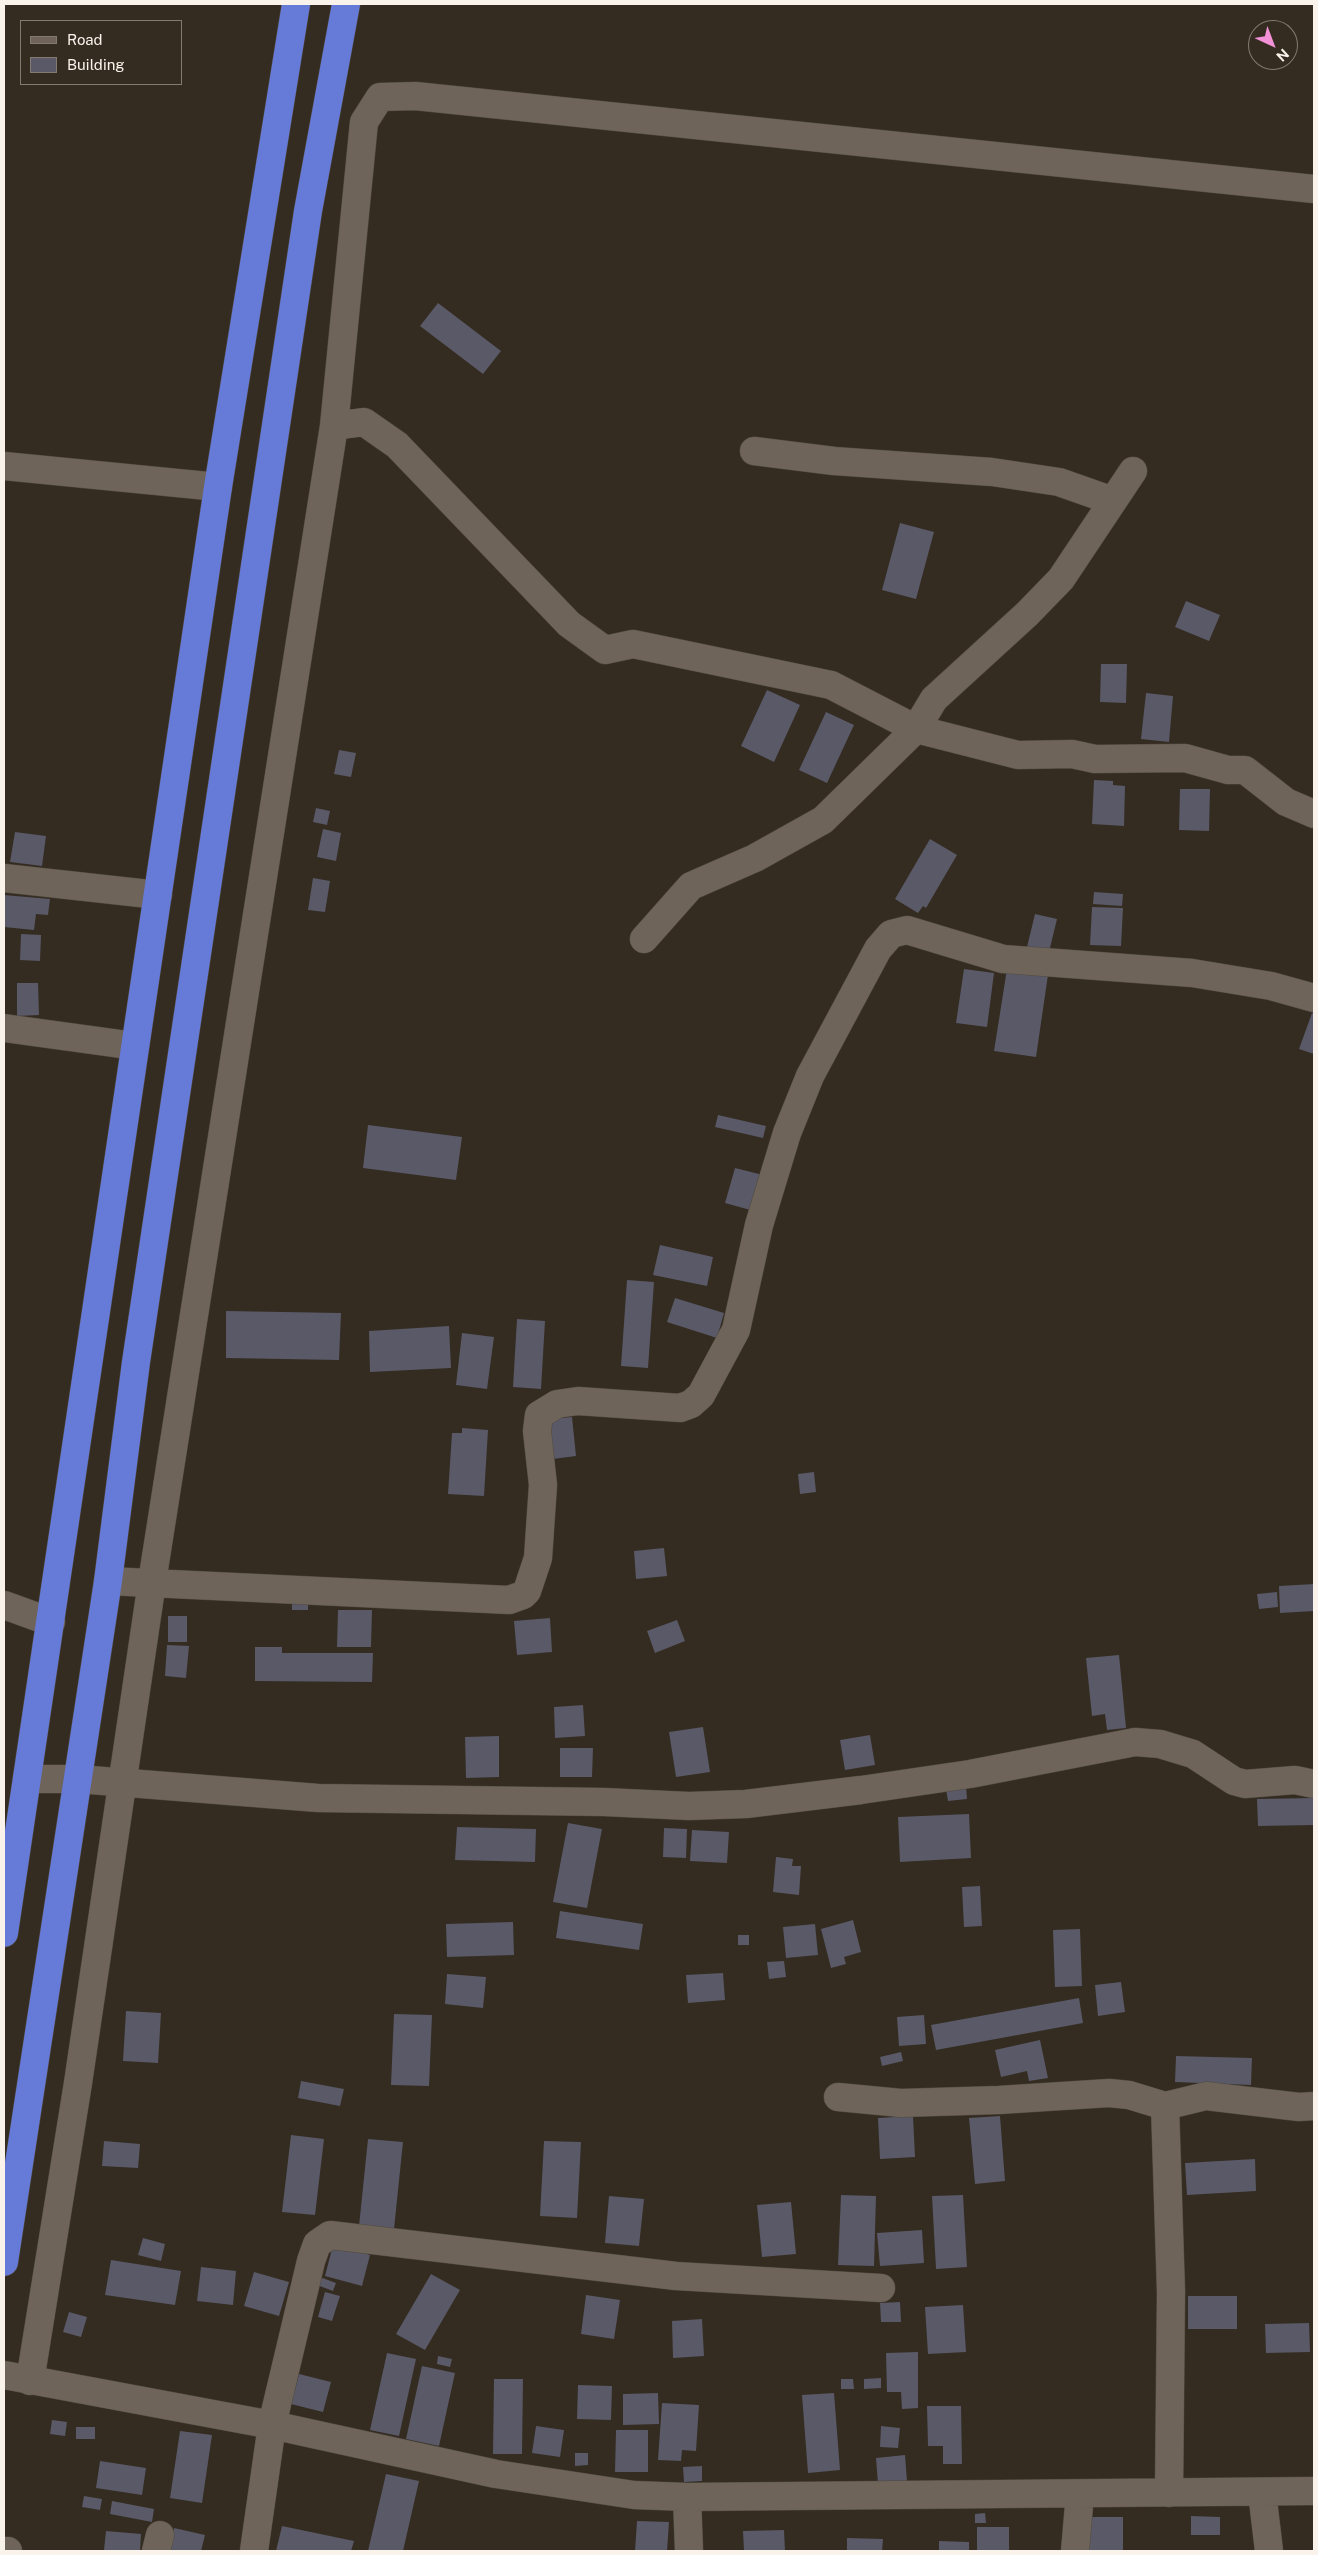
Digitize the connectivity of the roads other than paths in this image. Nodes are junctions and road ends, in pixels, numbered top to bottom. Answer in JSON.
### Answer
{"nodes":[{"id":1,"x":296,"y":4,"type":"edge"},
{"id":2,"x":346,"y":4,"type":"edge"},
{"id":3,"x":1314,"y":189,"type":"edge"},
{"id":4,"x":334,"y":426,"type":"junction"},
{"id":5,"x":754,"y":451,"type":"dead end"},
{"id":6,"x":4,"y":466,"type":"edge"},
{"id":7,"x":1134,"y":471,"type":"dead end"},
{"id":8,"x":218,"y":487,"type":"junction"},
{"id":9,"x":1113,"y":501,"type":"junction"},
{"id":10,"x":916,"y":728,"type":"junction"},
{"id":11,"x":1314,"y":814,"type":"edge"},
{"id":12,"x":4,"y":878,"type":"edge"},
{"id":13,"x":158,"y":895,"type":"junction"},
{"id":14,"x":644,"y":940,"type":"dead end"},
{"id":15,"x":1314,"y":998,"type":"edge"},
{"id":16,"x":4,"y":1028,"type":"edge"},
{"id":17,"x":135,"y":1046,"type":"junction"},
{"id":18,"x":108,"y":1581,"type":"junction"},
{"id":19,"x":152,"y":1582,"type":"junction"},
{"id":20,"x":4,"y":1605,"type":"edge"},
{"id":21,"x":51,"y":1622,"type":"junction"},
{"id":22,"x":27,"y":1779,"type":"junction"},
{"id":23,"x":78,"y":1779,"type":"junction"},
{"id":24,"x":124,"y":1784,"type":"junction"},
{"id":25,"x":1314,"y":1784,"type":"edge"},
{"id":26,"x":4,"y":1933,"type":"edge"},
{"id":27,"x":838,"y":2097,"type":"dead end"},
{"id":28,"x":1165,"y":2106,"type":"junction"},
{"id":29,"x":1314,"y":2106,"type":"edge"},
{"id":30,"x":4,"y":2262,"type":"edge"},
{"id":31,"x":881,"y":2288,"type":"dead end"},
{"id":32,"x":4,"y":2375,"type":"edge"},
{"id":33,"x":30,"y":2381,"type":"junction"},
{"id":34,"x":272,"y":2425,"type":"junction"},
{"id":35,"x":1314,"y":2491,"type":"edge"},
{"id":36,"x":1262,"y":2492,"type":"junction"},
{"id":37,"x":1169,"y":2493,"type":"junction"},
{"id":38,"x":1080,"y":2494,"type":"junction"},
{"id":39,"x":687,"y":2497,"type":"junction"},
{"id":40,"x":4,"y":2551,"type":"edge"},
{"id":41,"x":8,"y":2551,"type":"edge"},
{"id":42,"x":254,"y":2551,"type":"edge"},
{"id":43,"x":689,"y":2551,"type":"edge"},
{"id":44,"x":1075,"y":2551,"type":"edge"},
{"id":45,"x":1269,"y":2551,"type":"edge"}],
"edges":[{"from":1,"to":8,"type":"highway"},
{"from":2,"to":18,"type":"highway"},
{"from":3,"to":4,"type":"street"},
{"from":4,"to":10,"type":"street"},
{"from":4,"to":19,"type":"street"},
{"from":5,"to":9,"type":"street"},
{"from":6,"to":8,"type":"street"},
{"from":7,"to":9,"type":"street"},
{"from":8,"to":13,"type":"highway"},
{"from":9,"to":10,"type":"street"},
{"from":10,"to":11,"type":"street"},
{"from":10,"to":14,"type":"street"},
{"from":12,"to":13,"type":"street"},
{"from":13,"to":17,"type":"highway"},
{"from":15,"to":19,"type":"street"},
{"from":16,"to":17,"type":"street"},
{"from":17,"to":21,"type":"highway"},
{"from":18,"to":19,"type":"street"},
{"from":18,"to":23,"type":"highway"},
{"from":19,"to":24,"type":"street"},
{"from":20,"to":21,"type":"street"},
{"from":21,"to":22,"type":"highway"},
{"from":22,"to":23,"type":"street"},
{"from":22,"to":26,"type":"highway"},
{"from":23,"to":24,"type":"street"},
{"from":23,"to":30,"type":"highway"},
{"from":24,"to":25,"type":"street"},
{"from":24,"to":33,"type":"street"},
{"from":27,"to":28,"type":"street"},
{"from":28,"to":29,"type":"street"},
{"from":28,"to":37,"type":"street"},
{"from":31,"to":34,"type":"street"},
{"from":32,"to":33,"type":"street"},
{"from":33,"to":34,"type":"street"},
{"from":34,"to":39,"type":"street"},
{"from":34,"to":42,"type":"street"},
{"from":35,"to":36,"type":"street"},
{"from":36,"to":37,"type":"street"},
{"from":36,"to":45,"type":"street"},
{"from":37,"to":38,"type":"street"},
{"from":38,"to":39,"type":"street"},
{"from":38,"to":44,"type":"street"},
{"from":39,"to":43,"type":"street"},
{"from":40,"to":41,"type":"street"}]}
